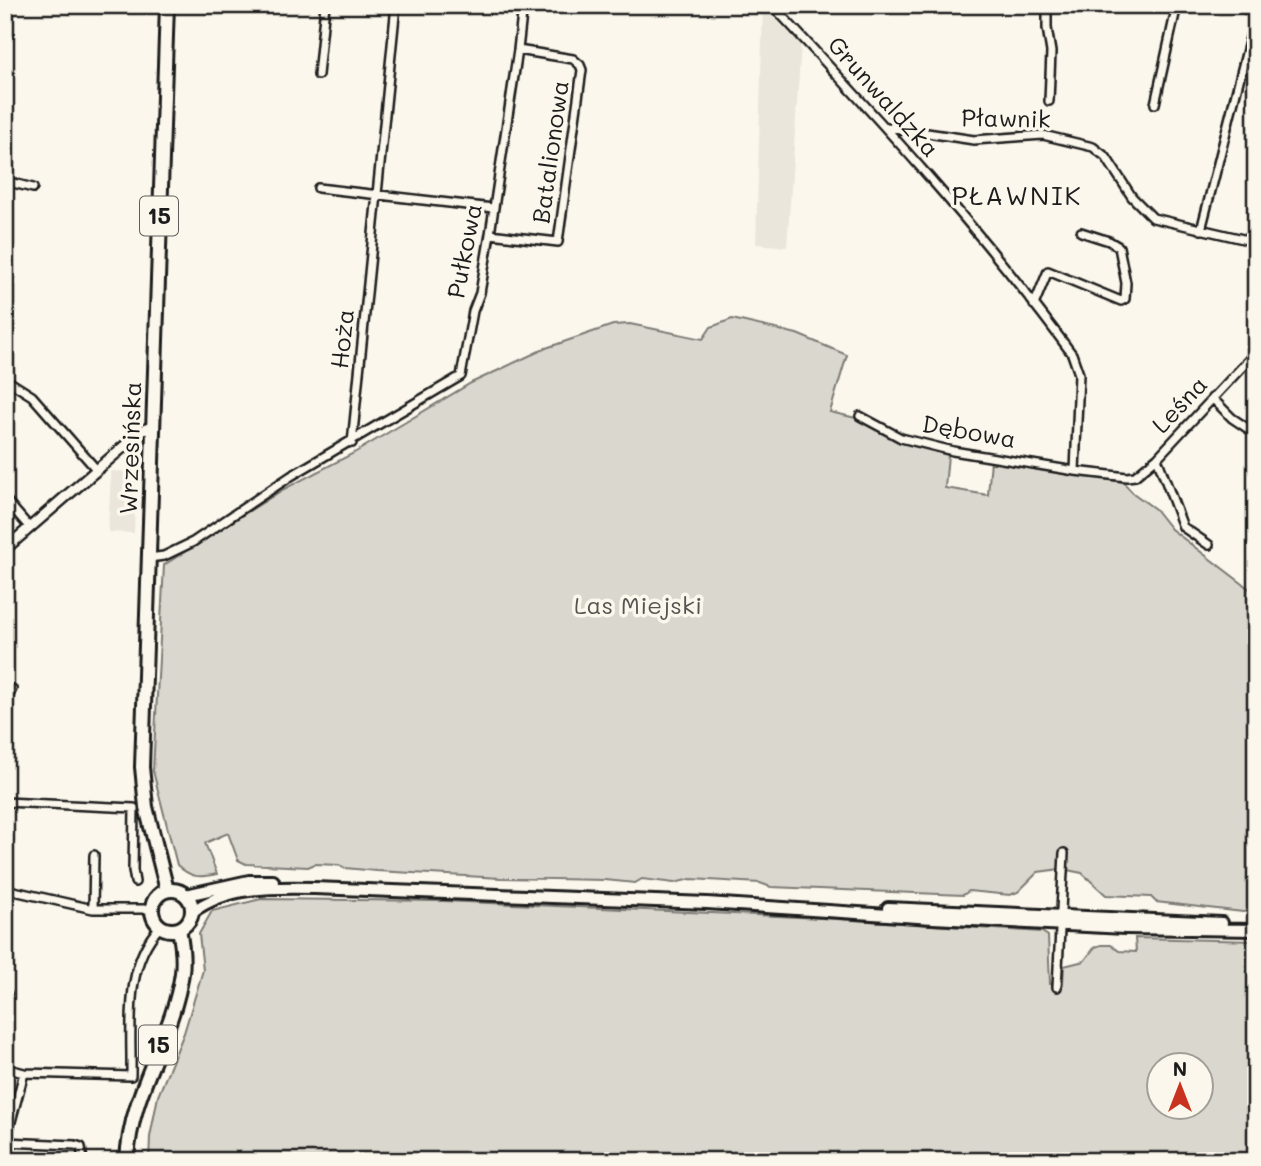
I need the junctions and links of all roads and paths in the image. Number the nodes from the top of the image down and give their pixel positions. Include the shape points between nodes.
1 (167, 5) edge
2 (325, 5) edge
3 (396, 5) edge
4 (523, 5) edge
5 (772, 5) edge
6 (1047, 5) edge
7 (1177, 5) edge
8 (1232, 5) edge
9 (1256, 13) edge
10 (518, 50) junction
11 (318, 75) dead end
12 (1049, 101) dead end
13 (1155, 104) dead end
14 (886, 127) junction
15 (5, 181) edge
16 (317, 187) dead end
17 (33, 188) dead end
18 (376, 194) junction
19 (493, 208) junction
20 (1201, 230) junction
21 (1081, 232) dead end
22 (490, 234) junction
23 (1256, 242) edge
24 (1034, 305) junction
25 (1256, 352) edge
26 (5, 379) edge
27 (1212, 398) junction
28 (860, 416) dead end
29 (152, 426) junction
30 (1256, 434) edge
31 (352, 443) junction
32 (1157, 458) junction
33 (96, 469) junction
34 (1075, 471) junction
35 (1127, 477) joint
36 (5, 499) edge
37 (30, 528) junction
38 (1209, 545) dead end
39 (5, 549) edge
40 (148, 558) junction
41 (12, 689) dead end
42 (5, 704) edge
43 (5, 802) edge
44 (1063, 853) dead end
45 (94, 855) dead end
46 (135, 882) dead end
47 (5, 888) edge
48 (314, 888) junction
49 (167, 890) junction
50 (186, 895) junction
51 (93, 909) junction
52 (151, 909) junction
53 (192, 912) junction
54 (1060, 920) junction
55 (160, 927) junction
56 (1256, 928) edge
57 (179, 929) junction
58 (1057, 988) dead end
59 (5, 989) edge
60 (5, 1004) edge
61 (5, 1068) edge
62 (24, 1073) junction
63 (5, 1143) edge
64 (83, 1161) edge
65 (127, 1161) edge

1 - 29 main road, Wrzesińska / 15
2 - 11 street
3 - 18 street, Hoża
4 - 10 street, Pułkowa
5 - 14 street, Grunwaldzka
6 - 12 street
7 - 13 street
8 - 9 street
9 - 20 street
10 - 19 street, Pułkowa
10 - 22 street, Batalionowa via 573,59 582,70 558,242
14 - 20 street, Pławnik via 974,140 1043,135 1093,147 1106,157 1148,215
14 - 24 street, Grunwaldzka
15 - 17 street
16 - 18 street
18 - 19 street
18 - 31 street, Hoża
19 - 22 street, Pułkowa
20 - 23 street, Pławnik
21 - 24 street via 1119,247 1125,299 1048,271
22 - 31 street, Pułkowa via 461,376
24 - 34 street, Grunwaldzka via 1077,364
25 - 27 street, Leśna
26 - 33 street via 32,396
27 - 30 street
27 - 32 street, Leśna
28 - 34 street, Dębowa via 901,438
29 - 33 street
29 - 40 main road, Wrzesińska / 15
31 - 40 street via 292,476 193,542
32 - 35 street, Leśna
32 - 38 street via 1183,527
33 - 37 street
34 - 35 street, Dębowa
36 - 37 street
37 - 39 street
40 - 49 main road, Wrzesińska / 15 via 142,767 146,807
41 - 42 street
43 - 46 street via 134,808
44 - 54 street
45 - 51 street
47 - 51 street
48 - 50 main road via 249,881
48 - 53 main road via 245,890 221,896
48 - 54 main road
49 - 50 main road
49 - 52 main road via 156,897
50 - 53 main road
51 - 52 street
52 - 55 main road
53 - 57 main road
54 - 56 main road
54 - 58 street
55 - 57 main road
55 - 62 street via 135,971 131,1076
57 - 65 main road, 15 via 183,971 136,1106
59 - 60 street
61 - 62 street
62 - 63 street
63 - 64 street via 75,1145 81,1147

